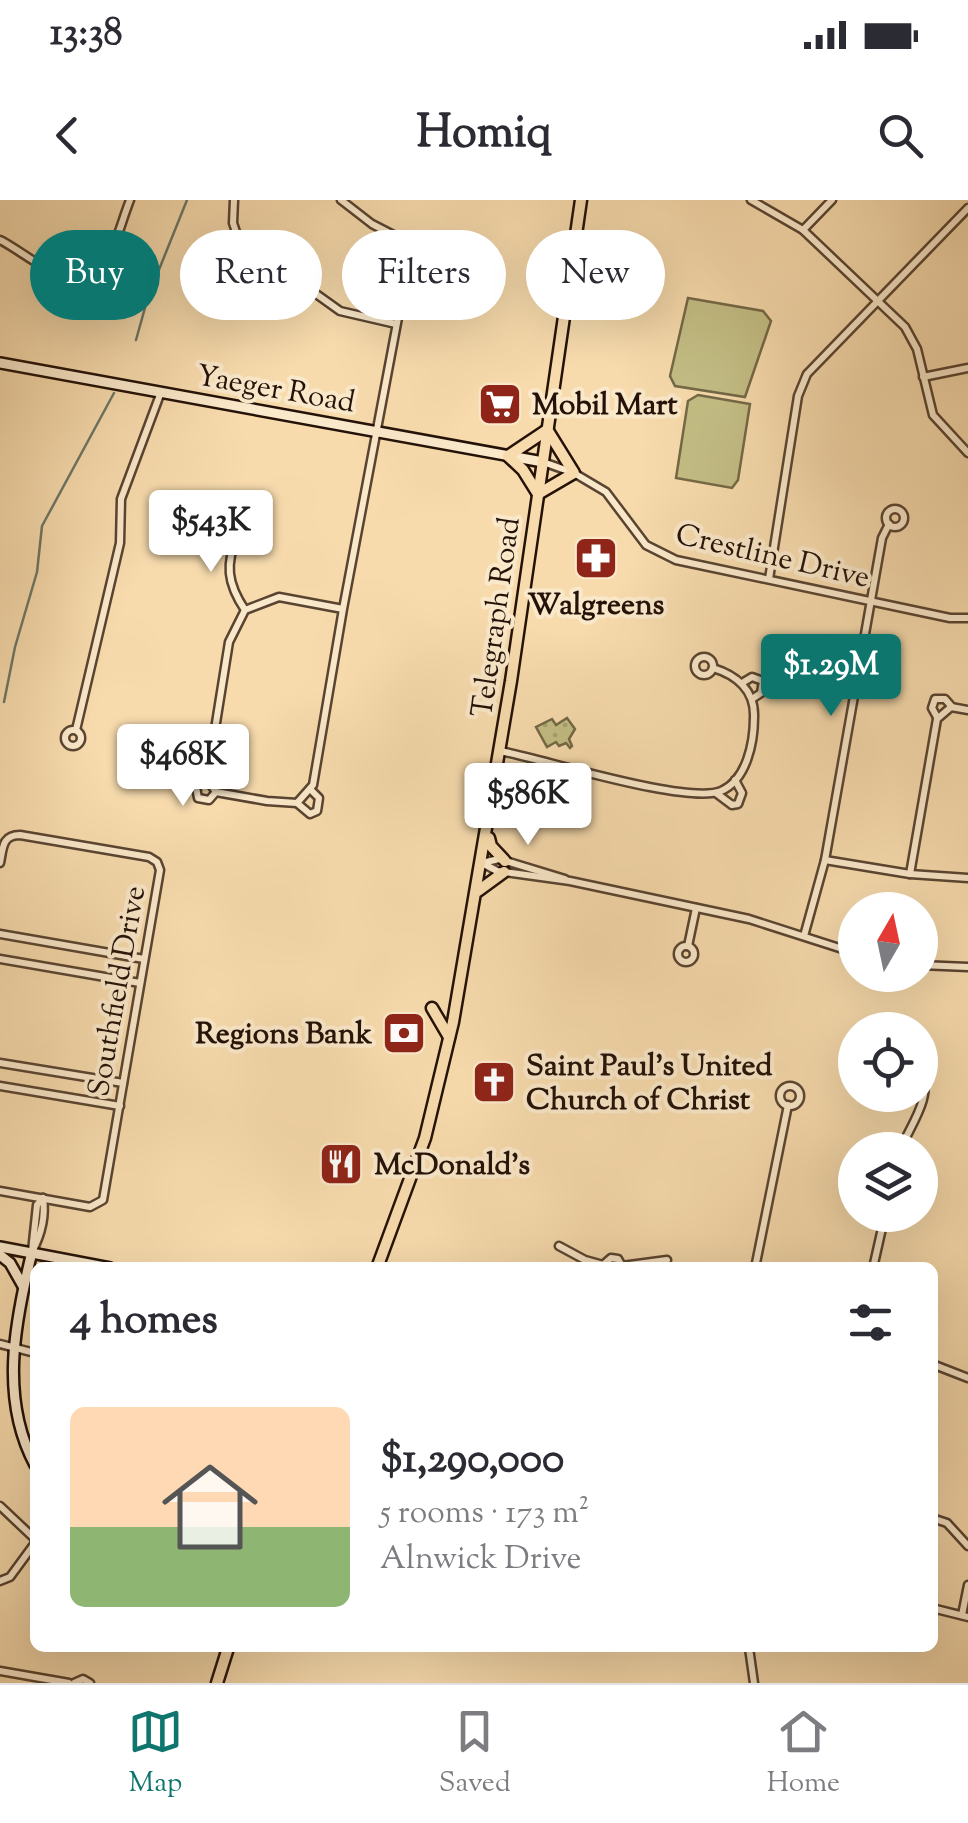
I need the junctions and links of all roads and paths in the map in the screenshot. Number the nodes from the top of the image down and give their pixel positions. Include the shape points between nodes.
1 (130, 200) edge
2 (234, 200) edge
3 (341, 200) edge
4 (572, 200) edge
5 (751, 200) edge
6 (832, 200) edge
7 (580, 206) edge
8 (968, 208) edge
9 (118, 230) edge
10 (803, 230) junction
11 (0, 240) edge
12 (30, 257) edge
13 (879, 300) junction
14 (396, 324) junction
15 (0, 363) edge
16 (968, 368) edge
17 (923, 377) junction
18 (161, 392) junction
19 (548, 430) junction
20 (378, 432) junction
21 (968, 453) edge
22 (508, 456) junction
23 (543, 462) junction
24 (574, 473) junction
25 (538, 494) junction
26 (889, 524) dead end
27 (238, 534) dead end
28 (769, 579) junction
29 (870, 601) junction
30 (343, 608) junction
31 (246, 610) junction
32 (968, 618) edge
33 (713, 668) dead end
34 (742, 683) junction
35 (752, 699) junction
36 (952, 707) junction
37 (968, 710) edge
38 (938, 718) junction
39 (76, 730) dead end
40 (500, 751) junction
41 (207, 780) junction
42 (735, 780) junction
43 (216, 792) junction
44 (716, 792) junction
45 (307, 793) junction
46 (297, 802) junction
47 (488, 831) junction
48 (825, 860) junction
49 (0, 863) edge
50 (482, 863) junction
51 (504, 866) junction
52 (910, 874) junction
53 (968, 878) edge
54 (477, 892) junction
55 (696, 908) junction
56 (0, 934) edge
57 (804, 936) junction
58 (688, 946) dead end
59 (838, 947) edge
60 (0, 959) edge
61 (144, 959) junction
62 (938, 966) edge
63 (968, 968) edge
64 (140, 983) junction
65 (432, 1008) dead end
66 (450, 1038) junction
67 (0, 1063) edge
68 (123, 1083) junction
69 (0, 1086) edge
70 (788, 1105) dead end
71 (120, 1106) junction
72 (0, 1191) edge
73 (42, 1198) junction
74 (881, 1232) edge
75 (559, 1246) dead end
76 (0, 1251) edge
77 (32, 1252) junction
78 (666, 1260) dead end
79 (81, 1262) edge
80 (379, 1262) edge
81 (591, 1262) edge
82 (653, 1262) edge
83 (757, 1262) edge
84 (874, 1262) edge
85 (24, 1286) junction
86 (4, 1346) edge
87 (30, 1353) edge
88 (938, 1366) edge
89 (968, 1378) edge
90 (30, 1456) edge
91 (0, 1506) edge
92 (938, 1520) edge
93 (30, 1536) edge
94 (968, 1546) edge
95 (30, 1548) edge
96 (0, 1581) edge
97 (968, 1585) edge
98 (938, 1609) edge
99 (965, 1616) edge
100 (227, 1652) edge
101 (750, 1652) edge
102 (0, 1671) edge
103 (71, 1683) edge
104 (90, 1683) edge
105 (217, 1683) edge
106 (754, 1683) edge

1 - 9 street
2 - 14 street via 238,238 340,311
3 - 14 street via 410,245
4 - 7 main road
5 - 10 street
6 - 10 street
7 - 19 main road, Telegraph Road
8 - 13 street
10 - 13 street
11 - 12 street
13 - 17 street via 911,336
13 - 28 street via 807,374 798,396
14 - 20 street
15 - 18 street, Yaeger Road
16 - 17 street
17 - 21 street via 933,416
18 - 20 street, Yaeger Road
18 - 39 street via 121,498 120,543
19 - 22 main road
19 - 23 main road, Telegraph Road
19 - 24 main road
20 - 22 street, Yaeger Road
20 - 30 street
22 - 23 street, Yaeger Road
22 - 25 main road
23 - 24 street, Crestline Drive
23 - 25 main road, Telegraph Road
24 - 25 main road
24 - 28 street, Crestline Drive via 606,492 634,532 662,555
25 - 40 main road, Telegraph Road
26 - 29 street
27 - 31 street via 229,582
28 - 29 street, Crestline Drive
29 - 32 street, Crestline Drive
29 - 48 street
30 - 31 street via 279,597
30 - 45 street
31 - 41 street via 229,642
33 - 34 street
34 - 35 street
34 - 35 street via 752,677 763,681
35 - 42 street via 746,762
36 - 37 street
36 - 38 street
36 - 38 street via 945,698 935,699
38 - 52 street
40 - 44 street via 640,785
40 - 47 main road, Telegraph Road
41 - 43 street
41 - 43 street via 198,783 198,798 209,800
42 - 44 street
42 - 44 street via 742,793 738,804 722,801
43 - 46 street
45 - 46 street
45 - 46 street via 319,798 317,811 310,814
47 - 50 main road, Telegraph Road
47 - 51 main road
48 - 52 street
48 - 57 street
49 - 61 street, Southfield Drive via 4,842 14,835 153,860 160,870
50 - 51 street
50 - 54 main road, Telegraph Road
51 - 54 main road
51 - 55 street
52 - 53 street
54 - 66 main road, Telegraph Road
55 - 57 street
55 - 58 street
56 - 61 street
57 - 59 street
60 - 64 street
61 - 64 street, Southfield Drive
62 - 63 street
64 - 68 street, Southfield Drive
65 - 66 main road
66 - 80 main road, Telegraph Road via 425,1138
67 - 68 street
68 - 71 street, Southfield Drive
69 - 71 street
70 - 83 street
71 - 73 street, Southfield Drive via 103,1200 90,1207
72 - 73 street, Southfield Drive
73 - 77 street via 40,1237
74 - 84 street
75 - 81 street
76 - 77 street
76 - 85 street
77 - 79 street
77 - 85 street
78 - 82 street
85 - 86 street
86 - 87 street
86 - 90 street via 7,1410
88 - 89 street
91 - 93 street
92 - 94 street
95 - 96 street
97 - 99 street
98 - 99 street
100 - 105 main road
101 - 106 street
102 - 103 street
103 - 104 street

